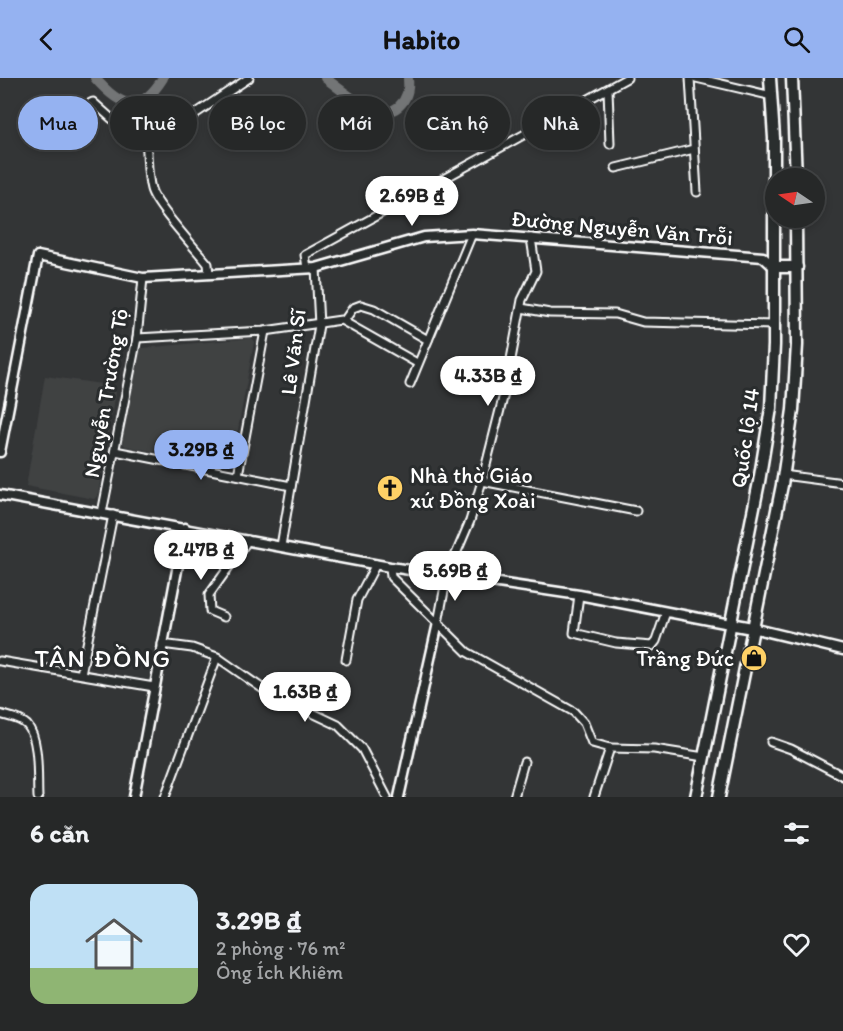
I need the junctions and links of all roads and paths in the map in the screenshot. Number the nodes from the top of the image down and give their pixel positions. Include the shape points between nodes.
1 (249, 78) edge
2 (690, 78) edge
3 (696, 78) edge
4 (770, 78) edge
5 (792, 78) edge
6 (622, 79) edge
7 (608, 89) junction
8 (772, 96) junction
9 (98, 106) edge
10 (197, 113) edge
11 (110, 117) edge
12 (610, 144) dead end
13 (694, 149) junction
14 (147, 150) edge
15 (616, 168) dead end
16 (796, 168) edge
17 (697, 192) dead end
18 (796, 228) edge
19 (472, 234) junction
20 (531, 238) junction
21 (774, 267) junction
22 (796, 267) junction
23 (311, 268) junction
24 (209, 274) junction
25 (143, 279) junction
26 (521, 308) junction
27 (344, 321) junction
28 (319, 325) junction
29 (774, 325) junction
30 (265, 331) junction
31 (136, 338) junction
32 (428, 340) junction
33 (417, 363) junction
34 (410, 384) dead end
35 (3, 420) edge
36 (0, 452) edge
37 (115, 452) junction
38 (238, 475) junction
39 (783, 475) junction
40 (482, 481) junction
41 (840, 483) edge
42 (291, 486) junction
43 (0, 495) edge
44 (636, 511) dead end
45 (102, 513) junction
46 (113, 515) junction
47 (185, 528) junction
48 (248, 540) junction
49 (281, 546) junction
50 (376, 564) junction
51 (390, 567) junction
52 (447, 575) junction
53 (579, 595) junction
54 (666, 612) junction
55 (224, 617) dead end
56 (438, 623) junction
57 (730, 624) junction
58 (752, 628) junction
59 (162, 644) junction
60 (843, 650) edge
61 (217, 657) junction
62 (346, 660) dead end
63 (0, 661) edge
64 (81, 674) junction
65 (154, 687) junction
66 (0, 714) edge
67 (771, 742) dead end
68 (610, 748) junction
69 (704, 757) junction
70 (524, 762) dead end
71 (843, 776) edge
72 (38, 797) edge
73 (134, 797) edge
74 (165, 797) edge
75 (387, 797) edge
76 (399, 797) edge
77 (514, 797) edge
78 (594, 797) edge
79 (696, 797) edge
80 (719, 797) edge

1 - 10 street
2 - 13 street
3 - 8 street
4 - 8 highway, Quốc lộ 14
5 - 16 highway
6 - 7 street
7 - 12 street
7 - 23 street via 305,255
8 - 21 highway, Quốc lộ 14
9 - 11 street
13 - 15 street
13 - 17 street
14 - 24 street via 151,190 208,264
18 - 22 highway, Quốc lộ 14
19 - 20 street, Đường Nguyễn Văn Trỗi
19 - 23 street, Đường Nguyễn Văn Trỗi via 424,237
19 - 32 street
20 - 21 street, Đường Nguyễn Văn Trỗi via 763,257
20 - 26 street via 536,271
21 - 22 highway
21 - 29 highway, Quốc lộ 14
22 - 39 highway, Quốc lộ 14 via 793,410
23 - 24 street, Đường Nguyễn Văn Trỗi
23 - 28 street, Lê Văn Sĩ
24 - 25 street, Đường Nguyễn Văn Trỗi
25 - 31 street, Nguyễn Trường Tộ
25 - 35 street, Đường Nguyễn Văn Trỗi via 38,256
26 - 29 street via 550,313 615,314 642,322
26 - 40 street
27 - 28 street
27 - 32 street via 353,308 367,306
27 - 33 street
28 - 30 street
28 - 42 street, Lê Văn Sĩ
29 - 57 highway, Quốc lộ 14 via 771,408
30 - 31 street
30 - 38 street
31 - 37 street, Nguyễn Trường Tộ
32 - 33 street
33 - 34 street
35 - 36 street
37 - 38 street
37 - 45 street, Nguyễn Trường Tộ
38 - 42 street
39 - 41 street
39 - 58 highway, Quốc lộ 14
40 - 44 street
40 - 52 street
42 - 49 street, Lê Văn Sĩ
43 - 45 street
45 - 46 street
46 - 47 street
46 - 64 street
47 - 48 street
47 - 59 street
48 - 49 street
48 - 55 street via 208,595 210,611
49 - 50 street
50 - 51 street
50 - 62 street via 357,600
51 - 52 street
51 - 56 street via 391,577
52 - 53 street
52 - 56 street
53 - 54 street
53 - 54 street via 574,633 616,643 652,646
54 - 57 street
56 - 68 street via 467,652 574,712 584,723 592,743
56 - 76 street
57 - 58 highway
57 - 69 highway, Quốc lộ 14
58 - 60 street
58 - 80 highway, Quốc lộ 14
59 - 61 street via 192,648
59 - 65 street
61 - 74 street
61 - 75 street via 266,692 331,721 354,738
63 - 64 street
64 - 65 street
65 - 73 street
66 - 72 street via 19,719 31,731 37,755
67 - 71 street
68 - 69 street via 654,749
68 - 78 street
69 - 79 highway, Quốc lộ 14
70 - 77 street

